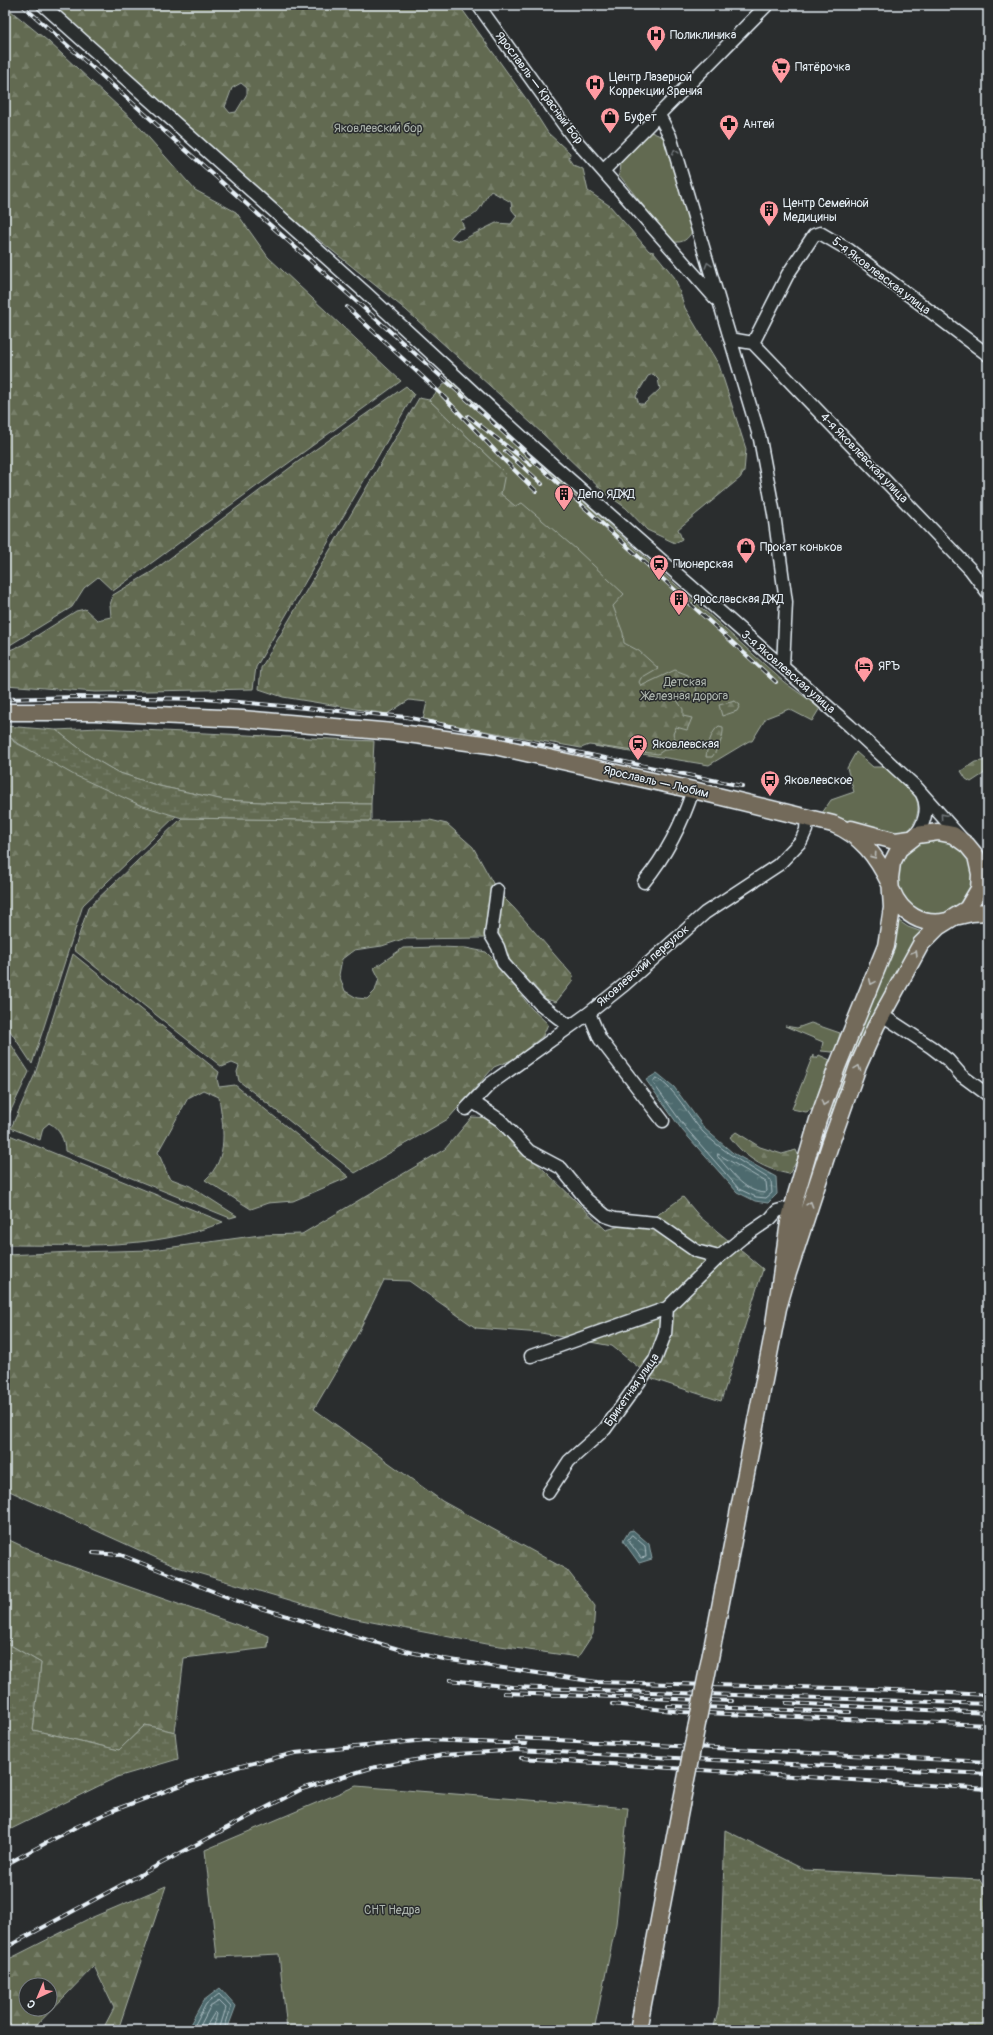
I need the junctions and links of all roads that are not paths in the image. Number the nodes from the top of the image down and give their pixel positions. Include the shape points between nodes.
1 (42, 5) edge
2 (478, 5) edge
3 (767, 5) edge
4 (659, 115) junction
5 (604, 170) junction
6 (719, 303) junction
7 (730, 340) junction
8 (753, 342) junction
9 (988, 356) edge
10 (988, 592) edge
11 (783, 667) junction
12 (5, 712) edge
13 (917, 788) junction
14 (694, 790) junction
15 (807, 817) junction
16 (832, 824) junction
17 (911, 838) junction
18 (969, 847) junction
19 (988, 865) edge
20 (644, 882) dead end
21 (891, 888) junction
22 (497, 890) dead end
23 (988, 912) edge
24 (953, 918) junction
25 (589, 1013) junction
26 (882, 1015) junction
27 (569, 1026) junction
28 (988, 1095) edge
29 (663, 1121) dead end
30 (792, 1207) junction
31 (719, 1257) junction
32 (667, 1308) junction
33 (774, 1324) junction
34 (531, 1356) dead end
35 (548, 1493) dead end
36 (638, 2030) edge

1 - 11 street, 3-я Яковлевская улица via 367,294 535,449
2 - 5 street, Ярославль — Красный Бор via 572,136
3 - 4 street
4 - 5 street
6 -> 4 street via 670,136
5 - 6 street, Ярославль — Красный Бор
6 - 7 street
7 - 8 street
7 - 11 street via 760,439 774,514 786,602
8 - 9 street, 5-я Яковлевская улица via 788,274 814,234 820,233 849,250
8 - 10 street, 4-я Яковлевская улица
11 - 13 street, 3-я Яковлевская улица
12 - 14 main road, Ярославль — Любим via 95,712 235,719 393,732 490,745
13 - 17 street, 3-я Яковлевская улица via 925,799 926,807 922,823
18 -> 13 street, 3-я Яковлевская улица
14 - 15 main road, Ярославль — Любим
14 - 20 street via 668,849
15 - 16 main road, Ярославль — Любим
15 - 25 street, Яковлевский переулок via 806,830 801,841 778,865 705,913
16 - 17 main road via 895,841
16 -> 21 main road, Ярославль — Любим via 850,832 867,847
17 - 18 main road via 923,833 938,832 953,835
17 - 21 main road via 895,855 890,870
18 - 19 main road
18 - 24 main road via 979,865 979,889 972,903
21 - 24 main road via 900,905 913,917 929,922
21 -> 30 main road via 892,916 886,946 824,1102
22 - 27 street via 491,935 503,962 539,1003
23 - 24 main road
26 -> 24 main road via 921,944 933,930
25 - 27 street, Яковлевский переулок
25 - 29 street via 600,1039
26 - 28 street via 931,1047 948,1060 961,1075
33 -> 26 main road via 830,1145 858,1066
27 - 31 street, Яковлевский переулок via 490,1084 469,1106 500,1120 529,1151 561,1168 586,1199 606,1216 656,1223 696,1251
30 - 31 street via 777,1211
30 - 33 main road
31 - 32 street
32 - 34 street
32 - 35 street, Брикетная улица via 665,1334 655,1360 605,1429 569,1461
33 - 36 main road, bridge

